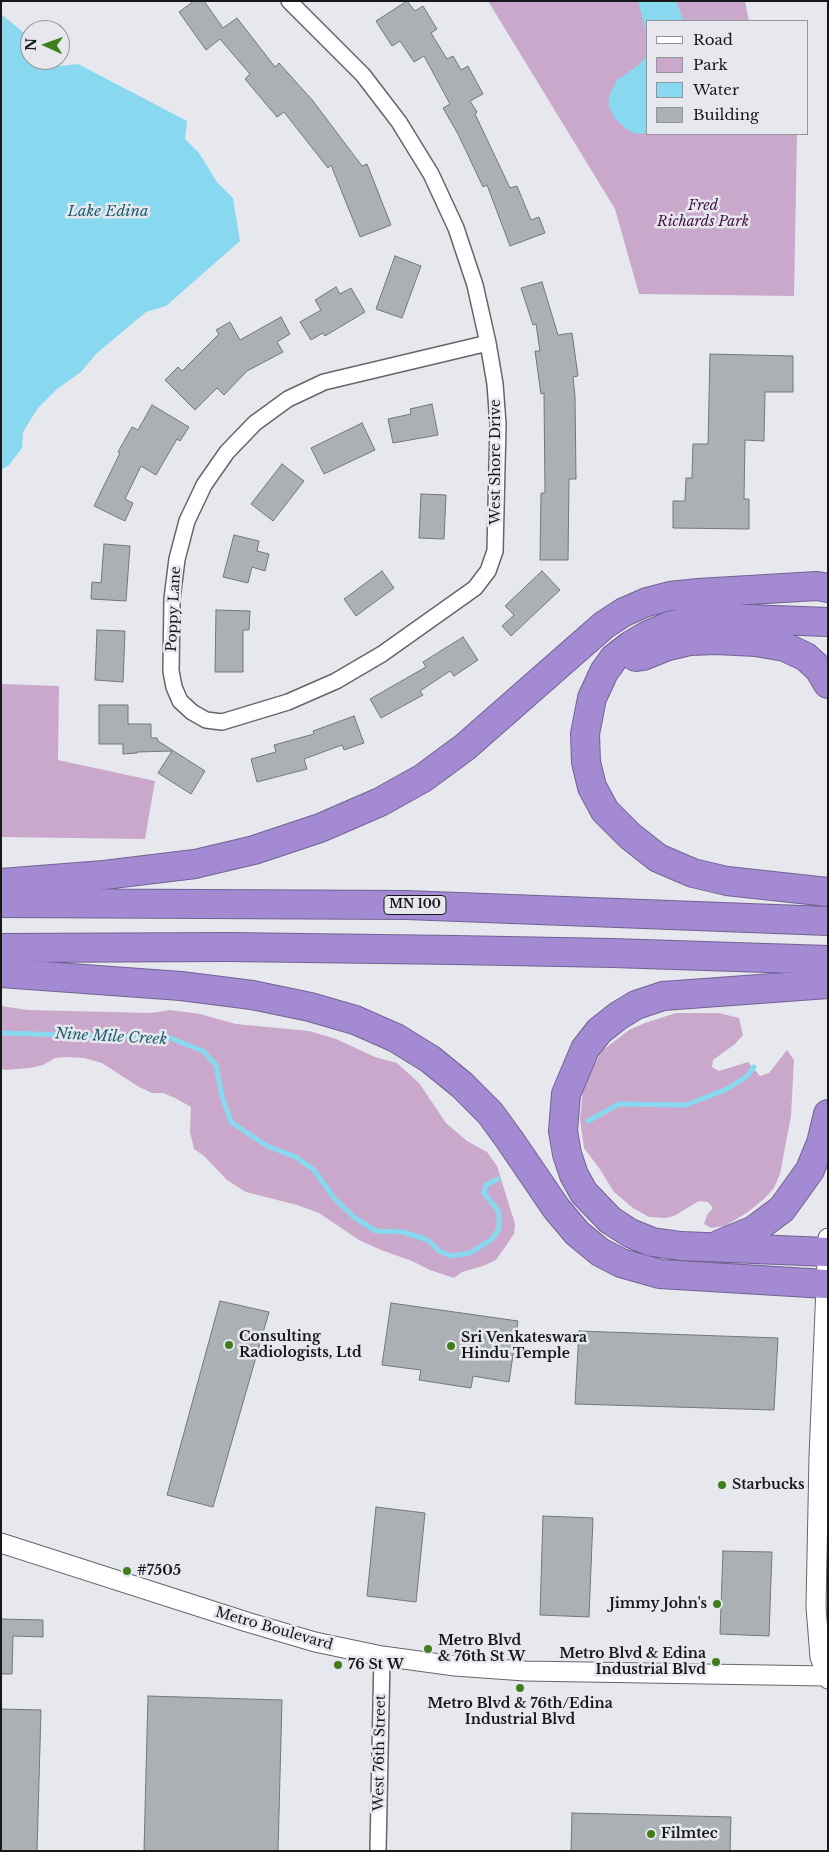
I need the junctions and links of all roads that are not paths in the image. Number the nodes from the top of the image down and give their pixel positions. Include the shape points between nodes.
1 (289, 1) edge
2 (488, 343) junction
3 (828, 588) edge
4 (828, 622) edge
5 (614, 658) junction
6 (828, 684) edge
7 (238, 718) joint
8 (1, 883) edge
9 (828, 892) edge
10 (1, 903) edge
11 (828, 921) edge
12 (1, 948) edge
13 (828, 960) edge
14 (1, 973) edge
15 (828, 984) edge
16 (828, 1114) edge
17 (828, 1238) edge
18 (710, 1248) junction
19 (827, 1252) edge
20 (827, 1284) edge
21 (1, 1543) edge
22 (382, 1656) junction
23 (827, 1677) edge
24 (378, 1851) edge

1 - 2 street, West Shore Drive via 363,75 399,122 431,174 456,228 476,285
2 - 7 street, West Shore Drive via 498,424 495,551 488,571 475,588 382,654 336,681 288,702
2 - 7 street, Poppy Lane via 324,382 288,399 255,423 227,452 204,484 187,521 177,559 172,599 171,671 180,702 192,712 206,720 222,722
3 - 8 highway via 817,586 670,596 624,612 604,625 465,747 424,778 380,802 320,828 254,850 195,864
4 - 5 highway via 695,620 646,636
5 - 6 highway via 643,656 690,641 756,642 786,647 806,657
5 - 9 highway via 592,698 585,734 586,762 592,787 605,811 658,858 693,873 727,881
10 - 11 highway, MN 100 via 406,905
12 - 13 highway via 455,950
14 - 20 highway via 181,986 243,994 355,1020 396,1038 430,1059 462,1085 510,1139 556,1208 577,1233 600,1252 621,1263 660,1274
15 - 18 highway via 663,996 636,1005 599,1031 585,1049 574,1072 566,1094 563,1131 567,1154 584,1193 610,1220 630,1233 652,1242
16 - 18 highway via 810,1170 782,1209 754,1230
17 - 19 street
18 - 19 highway
19 - 20 street
20 - 23 street via 816,1607 820,1657
21 - 22 street, Metro Boulevard via 247,1622 315,1642
22 - 23 street, Metro Boulevard via 525,1671
22 - 24 street, West 76th Street

